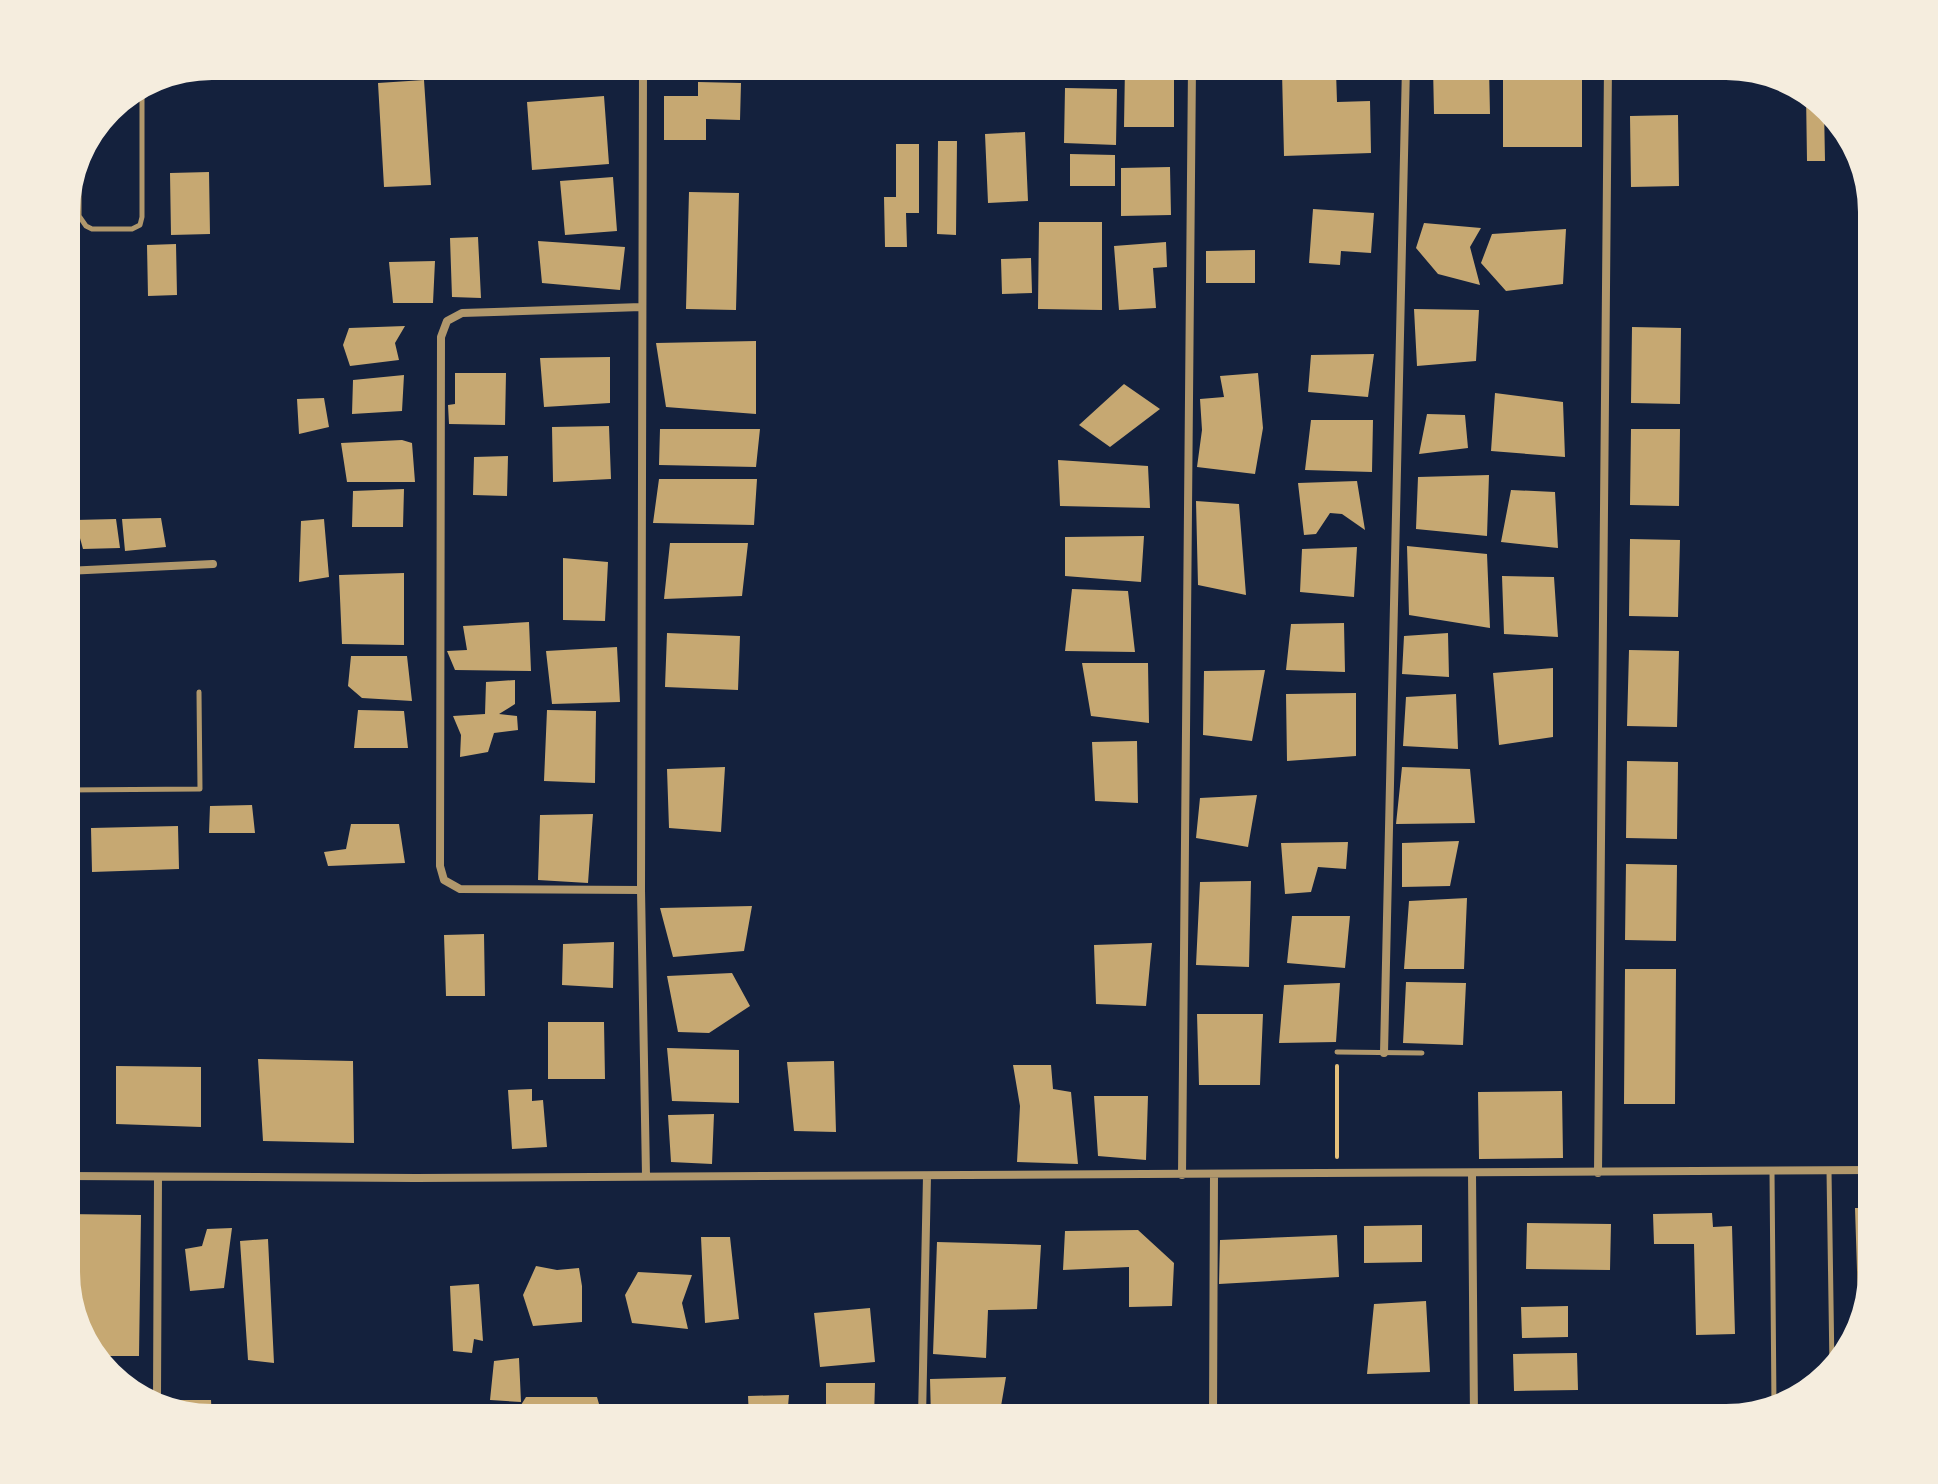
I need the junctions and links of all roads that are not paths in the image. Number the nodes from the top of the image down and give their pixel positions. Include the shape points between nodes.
1 (643, 80) edge
2 (1192, 80) edge
3 (1406, 80) edge
4 (1608, 80) edge
5 (142, 100) edge
6 (80, 217) edge
7 (641, 307) junction
8 (213, 564) dead end
9 (80, 570) edge
10 (199, 692) dead end
11 (80, 790) edge
12 (641, 890) junction
13 (1337, 1052) road end
14 (1384, 1053) junction
15 (1422, 1053) dead end
16 (1829, 1170) junction
17 (1858, 1170) edge
18 (1772, 1171) junction
19 (1472, 1173) junction
20 (1598, 1173) junction
21 (1214, 1174) junction
22 (1182, 1175) junction
23 (80, 1176) edge
24 (646, 1176) junction
25 (927, 1176) junction
26 (158, 1177) junction
27 (1832, 1351) edge
28 (157, 1391) edge
29 (1774, 1394) edge
30 (922, 1404) edge
31 (1213, 1404) edge
32 (1474, 1404) edge

1 - 7 street
2 - 22 street
3 - 14 street
4 - 20 street
5 - 6 lane via 140,225 92,229
7 - 12 street
7 - 12 street via 462,313 447,321 441,337 440,866 444,880 460,889
8 - 9 street
10 - 11 lane via 200,789
12 - 24 street
13 - 14 lane
14 - 15 lane
16 - 17 street
16 - 18 street
16 - 27 lane
18 - 20 street
18 - 29 lane
19 - 20 street
19 - 21 street
19 - 32 street
21 - 22 street
21 - 31 street
22 - 25 street
23 - 26 street
24 - 25 street
24 - 26 street
25 - 30 street
26 - 28 street

